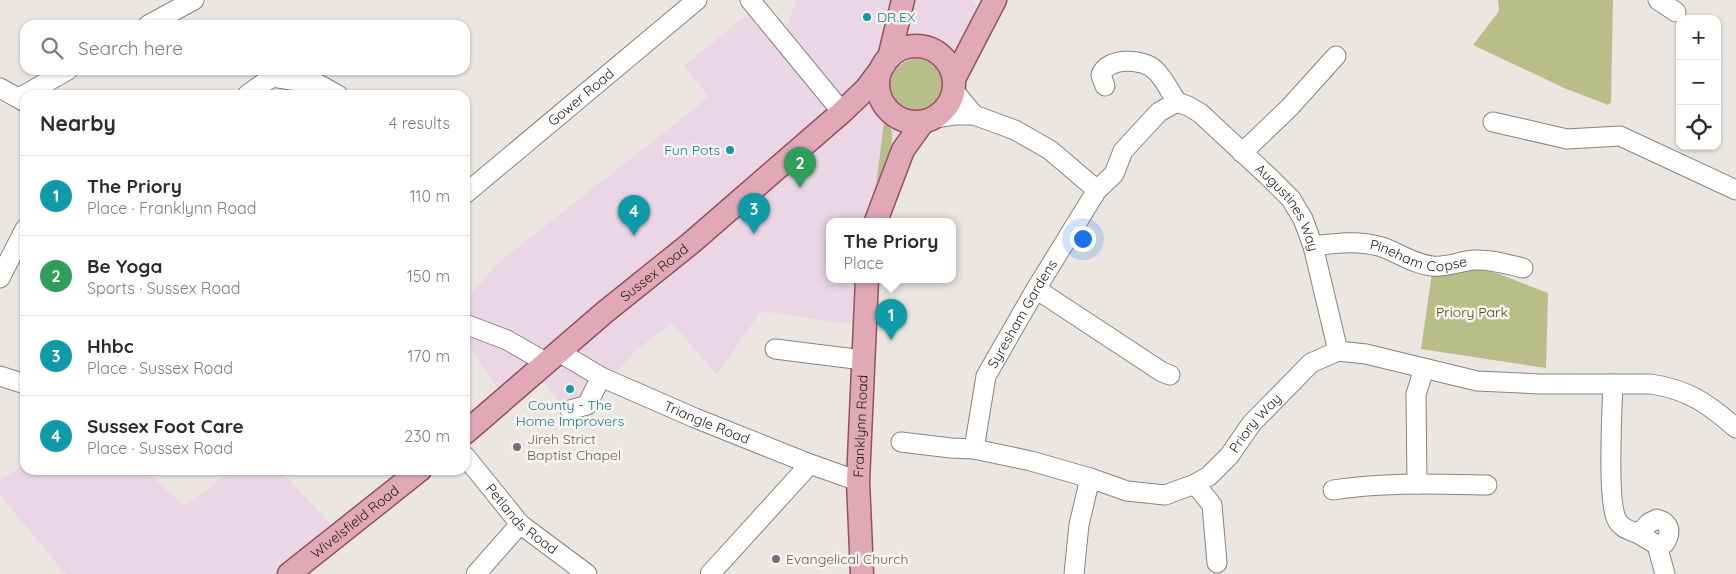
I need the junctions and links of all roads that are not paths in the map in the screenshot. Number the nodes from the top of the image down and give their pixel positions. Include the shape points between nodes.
1 (194, 0) edge
2 (697, 0) edge
3 (750, 0) edge
4 (995, 0) edge
5 (1658, 0) edge
6 (902, 3) edge
7 (168, 6) edge
8 (1676, 12) dead end
9 (153, 20) edge
10 (983, 24) junction
11 (928, 50) junction
12 (1336, 56) dead end
13 (886, 61) junction
14 (60, 75) edge
15 (954, 85) junction
16 (1105, 86) dead end
17 (0, 88) edge
18 (37, 90) edge
19 (254, 90) edge
20 (329, 90) edge
21 (20, 99) edge
22 (1177, 102) junction
23 (842, 112) junction
24 (893, 113) junction
25 (974, 115) junction
26 (928, 120) junction
27 (1493, 122) dead end
28 (903, 150) junction
29 (1242, 152) junction
30 (470, 190) edge
31 (1097, 190) junction
32 (1736, 190) edge
33 (877, 218) edge
34 (20, 239) edge
35 (1313, 246) junction
36 (1523, 268) dead end
37 (0, 278) edge
38 (867, 283) edge
39 (1036, 289) junction
40 (470, 326) edge
41 (775, 349) dead end
42 (1338, 351) junction
43 (553, 358) junction
44 (863, 360) junction
45 (1424, 369) junction
46 (1170, 375) dead end
47 (0, 376) edge
48 (600, 377) junction
49 (20, 382) edge
50 (1613, 384) junction
51 (570, 410) dead end
52 (1736, 428) edge
53 (470, 429) edge
54 (901, 442) dead end
55 (974, 449) junction
56 (470, 462) edge
57 (810, 464) junction
58 (414, 475) edge
59 (1090, 478) junction
60 (858, 481) junction
61 (1195, 484) junction
62 (1417, 484) junction
63 (1487, 485) dead end
64 (1333, 490) dead end
65 (520, 524) junction
66 (1217, 564) dead end
67 (289, 574) edge
68 (476, 574) edge
69 (587, 574) edge
70 (710, 574) edge
71 (862, 574) edge
72 (1074, 574) edge
73 (1665, 574) edge

1 - 7 street
2 - 30 street, Gower Road
3 - 23 street
4 - 10 main road
5 - 8 street
6 - 11 main road
6 - 13 main road
7 - 9 street
10 - 11 main road via 958,45
10 - 15 main road
11 - 13 main road via 908,47
11 - 15 main road via 948,64
12 - 29 street via 1290,108
13 - 23 main road, Sussex Road via 866,89
13 - 24 main road via 879,76 879,88 881,99
14 - 18 street
15 - 25 street
15 - 26 main road via 950,102 943,111
16 - 22 street via 1100,75 1106,67 1115,63 1139,62 1155,70
17 - 21 street
19 - 20 street via 272,78 318,84
22 - 29 street, Augustines Way via 1200,113
22 - 31 street, Syresham Gardens via 1159,112 1123,151 1114,174
23 - 24 main road, Sussex Road via 861,106
23 - 43 main road, Sussex Road
24 - 26 main road via 910,122
24 - 28 main road
25 - 26 street via 955,114
25 - 31 street via 1015,130 1050,150
26 - 28 main road
27 - 32 street via 1567,139 1620,136
28 - 33 main road
29 - 35 street, Augustines Way via 1291,199
31 - 39 street, Syresham Gardens
34 - 37 street
35 - 36 street, Pineham Copse via 1367,243 1432,266 1492,260
35 - 42 street, Augustines Way
38 - 44 main road, Franklynn Road
39 - 46 street
39 - 55 street, Syresham Gardens via 986,376
40 - 43 street, Triangle Road
41 - 44 street
42 - 45 street via 1366,354
42 - 61 street, Priory Way via 1311,363 1252,423 1229,456 1209,476
43 - 48 street, Triangle Road
43 - 53 main road, Sussex Road
44 - 60 main road, Franklynn Road
45 - 50 street via 1478,381
45 - 62 street via 1416,394
47 - 49 street
48 - 51 street via 587,405
48 - 57 street, Triangle Road
50 - 52 street via 1668,386 1714,408
50 - 73 street via 1614,512 1622,527 1639,534 1657,519 1668,525 1668,538 1665,543 1657,545
54 - 55 street, Priory Way
55 - 59 street, Priory Way
56 - 65 street, Petlands Road
57 - 60 street, Triangle Road
57 - 70 street
58 - 67 main road, Wivelsfield Road
59 - 61 street, Priory Way via 1126,491 1165,495
59 - 72 street via 1079,525
60 - 71 main road, Franklynn Road
61 - 66 street via 1212,505
62 - 63 street
62 - 64 street via 1364,485
65 - 68 street
65 - 69 street, Petlands Road

